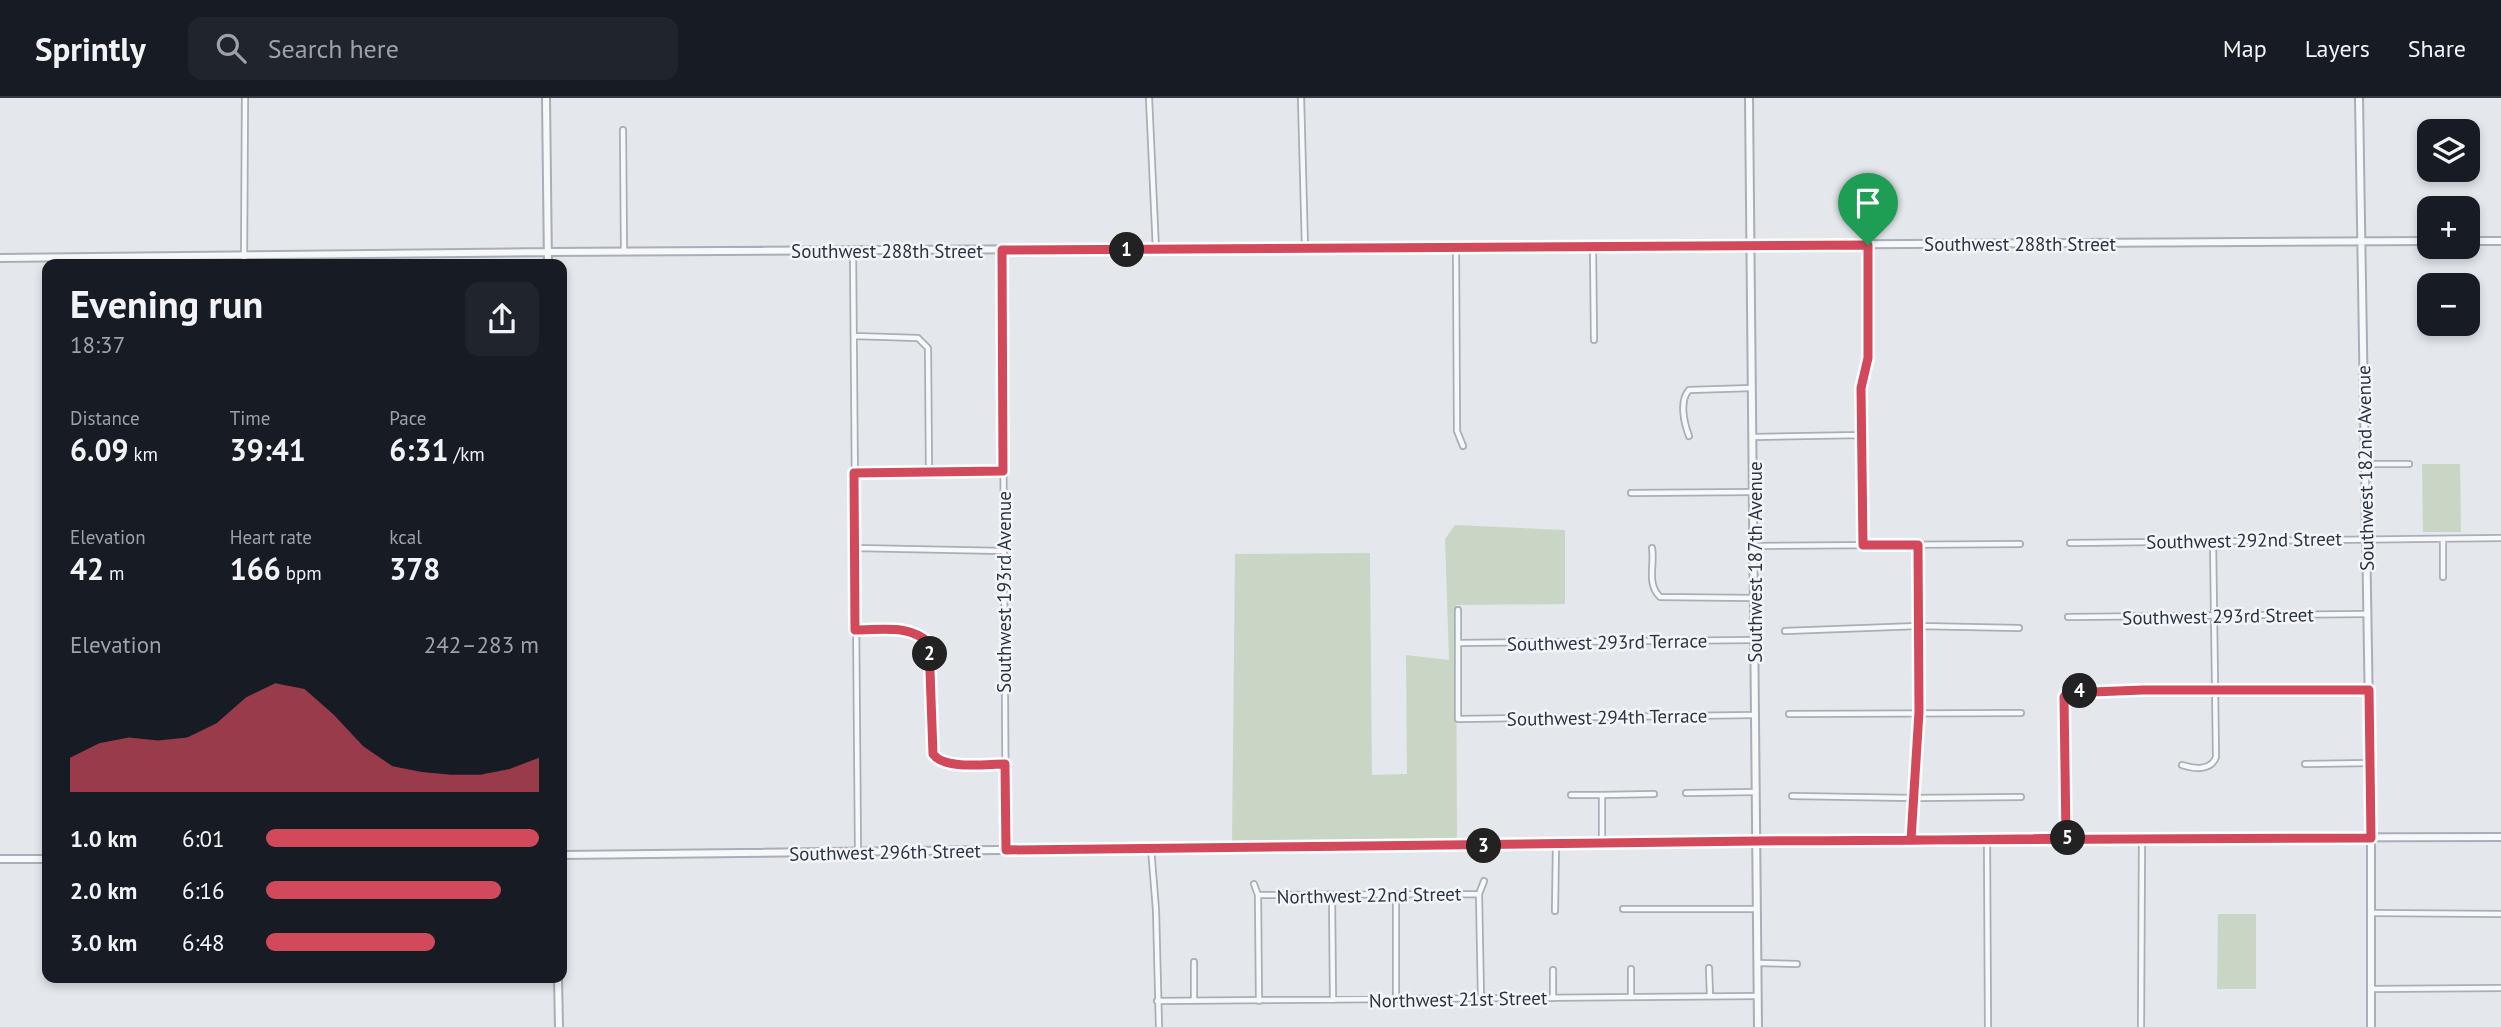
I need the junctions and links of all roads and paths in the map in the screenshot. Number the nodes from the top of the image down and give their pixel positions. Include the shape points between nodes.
1 (245, 98) edge
2 (546, 98) edge
3 (1150, 98) edge
4 (1301, 98) edge
5 (1749, 98) edge
6 (2359, 98) edge
7 (623, 130) dead end
8 (2480, 241) edge
9 (2501, 241) edge
10 (2361, 242) junction
11 (2417, 242) edge
12 (1868, 245) junction
13 (1752, 246) junction
14 (1456, 247) junction
15 (1593, 247) junction
16 (1306, 249) junction
17 (1002, 250) junction
18 (1156, 250) junction
19 (853, 251) junction
20 (548, 252) junction
21 (624, 252) junction
22 (244, 256) junction
23 (0, 258) edge
24 (548, 259) edge
25 (854, 336) junction
26 (1594, 340) dead end
27 (1753, 388) junction
28 (1862, 435) junction
29 (1689, 436) dead end
30 (1754, 437) junction
31 (1463, 446) dead end
32 (2365, 464) junction
33 (2409, 464) dead end
34 (1003, 471) junction
35 (929, 472) junction
36 (854, 473) junction
37 (1754, 492) junction
38 (1631, 493) dead end
39 (2501, 538) edge
40 (2366, 539) junction
41 (2442, 539) junction
42 (2213, 540) junction
43 (2070, 543) dead end
44 (2020, 544) dead end
45 (1863, 545) junction
46 (1918, 545) junction
47 (1755, 546) junction
48 (855, 548) junction
49 (1652, 548) dead end
50 (1004, 551) junction
51 (2443, 577) dead end
52 (1755, 598) junction
53 (1458, 610) dead end
54 (2368, 614) junction
55 (2214, 615) junction
56 (2068, 617) dead end
57 (1918, 626) junction
58 (2020, 628) dead end
59 (855, 630) junction
60 (1785, 631) dead end
61 (1755, 640) junction
62 (1458, 643) junction
63 (2216, 689) junction
64 (2369, 690) junction
65 (1919, 712) junction
66 (1789, 713) dead end
67 (2021, 713) dead end
68 (1756, 715) junction
69 (2370, 762) junction
70 (1005, 764) junction
71 (2305, 764) dead end
72 (2182, 765) dead end
73 (1757, 792) junction
74 (1686, 793) dead end
75 (1654, 794) dead end
76 (1571, 795) dead end
77 (1602, 795) junction
78 (1792, 796) dead end
79 (2021, 797) dead end
80 (1913, 798) junction
81 (2501, 837) edge
82 (2066, 838) junction
83 (2142, 838) junction
84 (2371, 838) junction
85 (1987, 839) junction
86 (1911, 840) junction
87 (1757, 841) junction
88 (1602, 844) junction
89 (1556, 845) junction
90 (1151, 848) junction
91 (1006, 850) junction
92 (858, 852) junction
93 (567, 855) edge
94 (0, 859) edge
95 (42, 859) edge
96 (1484, 881) dead end
97 (1254, 884) dead end
98 (1479, 894) junction
99 (1258, 895) junction
100 (1332, 895) junction
101 (1396, 895) junction
102 (1623, 909) dead end
103 (1758, 909) junction
104 (1555, 911) dead end
105 (2372, 913) junction
106 (2501, 914) edge
107 (1194, 962) dead end
108 (1758, 963) junction
109 (1797, 964) dead end
110 (1709, 968) dead end
111 (1631, 969) dead end
112 (1553, 970) dead end
113 (558, 983) edge
114 (2501, 988) edge
115 (2371, 989) junction
116 (1710, 996) junction
117 (1758, 996) junction
118 (1631, 997) junction
119 (1481, 998) junction
120 (1553, 998) junction
121 (1396, 999) junction
122 (1259, 1000) junction
123 (1333, 1000) junction
124 (1157, 1001) junction
125 (1194, 1001) junction
126 (559, 1027) edge
127 (1159, 1027) edge
128 (1758, 1027) edge
129 (1988, 1027) edge
130 (2141, 1027) edge
131 (2371, 1027) edge

1 - 22 street
2 - 20 street
3 - 18 street
4 - 16 street
5 - 13 street, Southwest 187th Avenue
6 - 10 street, Southwest 182nd Avenue
7 - 21 street
8 - 9 street
10 - 11 street, Southwest 288th Street
10 - 12 street, Southwest 288th Street
10 - 32 street, Southwest 182nd Avenue
12 - 13 street, Southwest 288th Street
12 - 28 street via 1869,343 1861,388
13 - 15 street, Southwest 288th Street
13 - 27 street, Southwest 187th Avenue
14 - 15 street, Southwest 288th Street
14 - 16 street, Southwest 288th Street
14 - 31 street via 1457,431
15 - 26 street
16 - 18 street, Southwest 288th Street
17 - 18 street, Southwest 288th Street
17 - 19 street, Southwest 288th Street
17 - 34 street, Southwest 193rd Avenue
19 - 21 street, Southwest 288th Street
19 - 25 street
20 - 21 street, Southwest 288th Street
20 - 22 street, Southwest 288th Street
20 - 24 street
22 - 23 street, Southwest 288th Street
25 - 35 street via 918,338 928,348
25 - 36 street
27 - 29 street via 1689,390 1684,399
27 - 30 street, Southwest 187th Avenue
28 - 30 street
28 - 45 street
30 - 37 street, Southwest 187th Avenue
32 - 33 street
32 - 40 street, Southwest 182nd Avenue
34 - 35 street
34 - 50 street, Southwest 193rd Avenue
35 - 36 street
36 - 48 street
37 - 38 street
37 - 47 street, Southwest 187th Avenue
39 - 41 street, Southwest 292nd Street
40 - 41 street, Southwest 292nd Street
40 - 42 street, Southwest 292nd Street
40 - 54 street, Southwest 182nd Avenue
41 - 51 street
42 - 43 street, Southwest 292nd Street
42 - 55 street
44 - 46 street
45 - 46 street
45 - 47 street
46 - 57 street
47 - 52 street, Southwest 187th Avenue
48 - 50 street
48 - 59 street
49 - 52 street via 1653,586 1665,598
50 - 70 street, Southwest 193rd Avenue
52 - 61 street, Southwest 187th Avenue
53 - 62 street
54 - 55 street, Southwest 293rd Street
54 - 64 street, Southwest 182nd Avenue
55 - 56 street, Southwest 293rd Street
55 - 63 street
57 - 58 street
57 - 60 street
57 - 65 street
59 - 70 street via 905,630 929,643 932,749 939,761
59 - 92 street
61 - 62 street, Southwest 293rd Terrace
61 - 68 street, Southwest 187th Avenue
62 - 68 street, Southwest 294th Terrace via 1458,719
63 - 64 street
63 - 72 street via 2214,762 2207,767
63 - 82 street via 2067,693
64 - 69 street, Southwest 182nd Avenue
65 - 66 street
65 - 67 street
65 - 80 street
68 - 73 street, Southwest 187th Avenue
69 - 71 street
69 - 84 street, Southwest 182nd Avenue
70 - 91 street, Southwest 193rd Avenue
73 - 74 street
73 - 87 street, Southwest 187th Avenue
75 - 77 street
76 - 77 street
77 - 88 street
78 - 80 street
79 - 80 street
80 - 86 street
81 - 84 street
82 - 83 street
82 - 85 street
83 - 84 street
83 - 130 street
84 - 105 street, Southwest 182nd Avenue
85 - 86 street
85 - 129 street
86 - 87 street, Southwest 296th Street
87 - 88 street, Southwest 296th Street
87 - 103 street, Southwest 187th Avenue
88 - 89 street, Southwest 296th Street
89 - 90 street, Southwest 296th Street
89 - 104 street
90 - 91 street, Southwest 296th Street
90 - 124 street
91 - 92 street, Southwest 296th Street
92 - 93 street, Southwest 296th Street
94 - 95 street
96 - 98 street
97 - 99 street
98 - 101 street, Northwest 22nd Street
98 - 119 street
99 - 100 street, Northwest 22nd Street
99 - 122 street
100 - 101 street, Northwest 22nd Street
100 - 123 street
101 - 121 street
102 - 103 street
103 - 108 street, Southwest 187th Avenue
105 - 106 street
105 - 115 street, Southwest 182nd Avenue
107 - 125 street
108 - 109 street
108 - 117 street, Southwest 187th Avenue
110 - 116 street
111 - 118 street
112 - 120 street
113 - 126 street
114 - 115 street
115 - 131 street, Southwest 182nd Avenue
116 - 117 street, Northwest 21st Street
116 - 118 street, Northwest 21st Street
117 - 128 street, Southwest 187th Avenue
118 - 120 street, Northwest 21st Street
119 - 120 street, Northwest 21st Street
119 - 121 street, Northwest 21st Street
121 - 123 street, Northwest 21st Street
122 - 123 street, Northwest 21st Street
122 - 125 street, Northwest 21st Street
124 - 125 street, Northwest 21st Street
124 - 127 street

